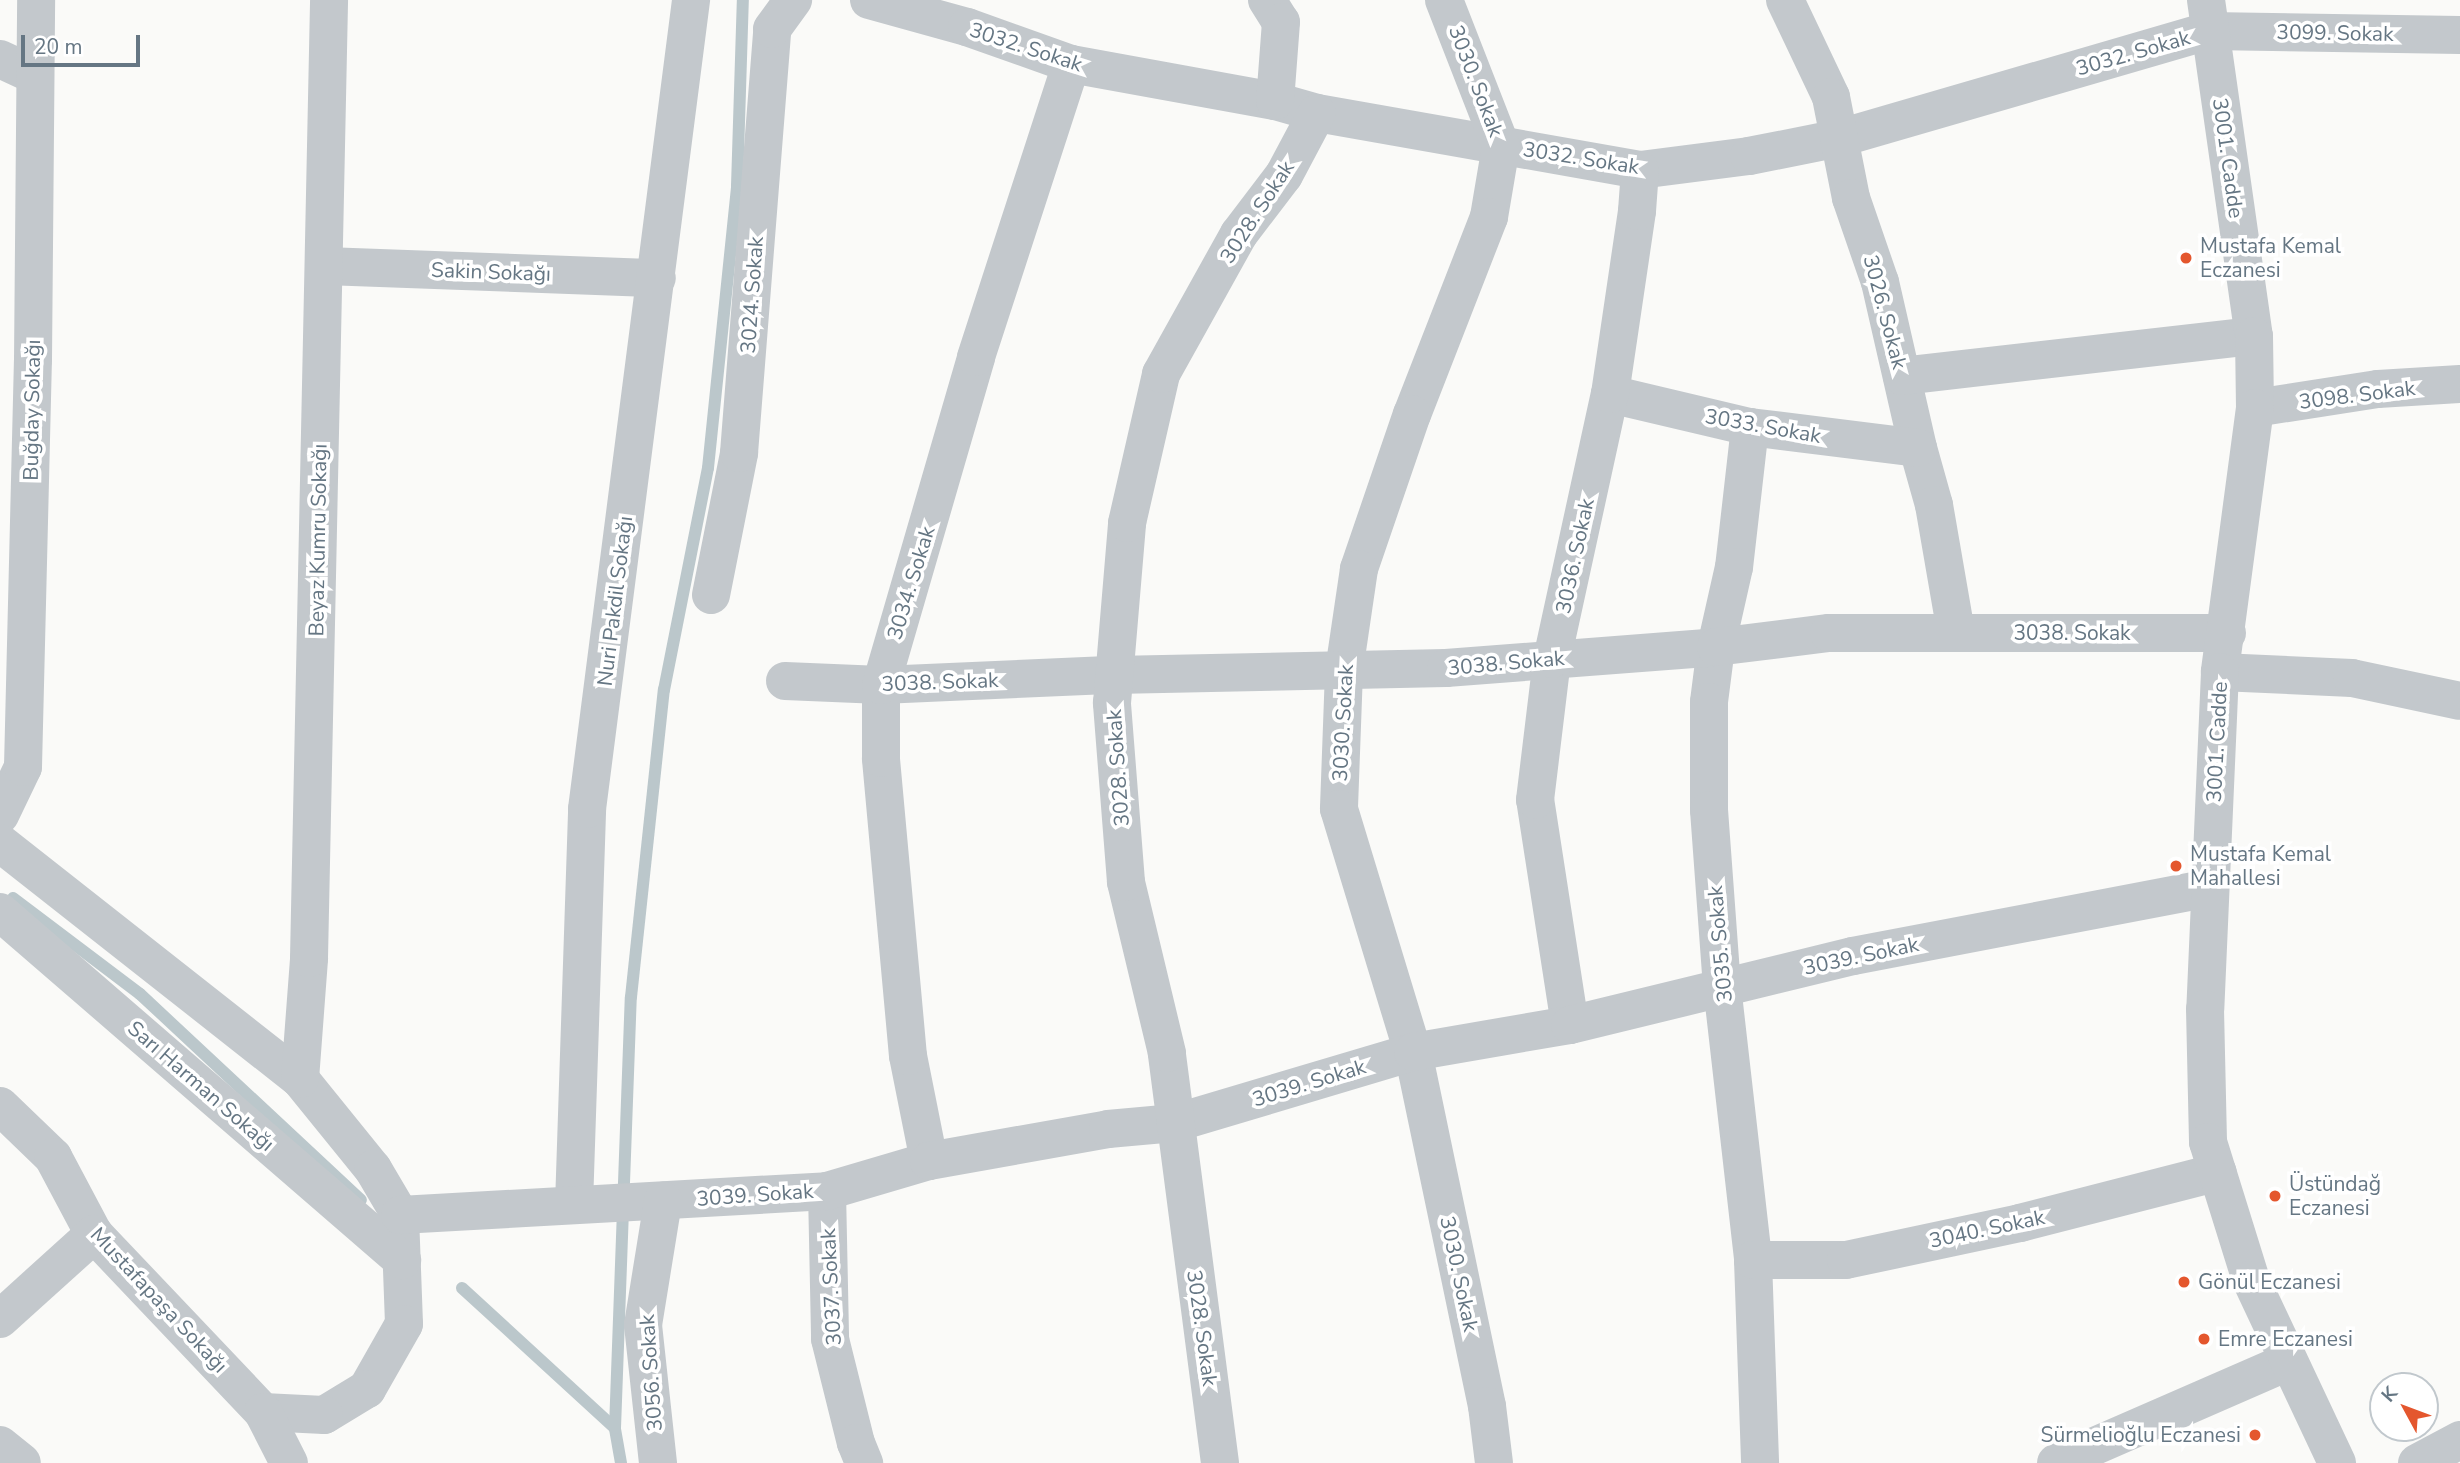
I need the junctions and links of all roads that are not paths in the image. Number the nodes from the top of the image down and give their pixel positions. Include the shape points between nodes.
1 (36, 0) edge
2 (329, 0) edge
3 (691, 0) edge
4 (793, 0) edge
5 (869, 0) edge
6 (1267, 0) edge
7 (1444, 0) edge
8 (1785, 0) edge
9 (2208, 15) edge
10 (2460, 35) edge
11 (1070, 64) junction
12 (17, 67) edge
13 (1275, 101) junction
14 (1317, 113) junction
15 (1840, 138) junction
16 (1501, 146) junction
17 (1640, 170) junction
18 (325, 266) junction
19 (657, 278) junction
20 (2254, 336) junction
21 (17, 354) edge
22 (1902, 376) junction
23 (2460, 384) edge
24 (1610, 394) junction
25 (2255, 408) junction
26 (1750, 427) junction
27 (1918, 448) junction
28 (14, 566) edge
29 (711, 595) dead end
30 (1956, 633) junction
31 (2227, 633) junction
32 (1716, 647) junction
33 (1552, 659) junction
34 (1344, 671) junction
35 (2220, 672) junction
36 (1115, 675) junction
37 (785, 681) dead end
38 (880, 685) junction
39 (2460, 701) edge
40 (0, 815) edge
41 (0, 843) edge
42 (2210, 888) junction
43 (0, 912) edge
44 (1722, 986) junction
45 (1570, 1026) junction
46 (1413, 1052) junction
47 (300, 1079) junction
48 (0, 1107) edge
49 (1175, 1123) junction
50 (929, 1161) junction
51 (2218, 1172) junction
52 (827, 1191) junction
53 (653, 1201) junction
54 (589, 1204) junction
55 (400, 1215) junction
56 (94, 1234) junction
57 (402, 1260) junction
58 (1753, 1260) junction
59 (0, 1318) edge
60 (2289, 1361) junction
61 (263, 1412) junction
62 (2460, 1440) edge
63 (0, 1445) edge
64 (22, 1463) edge
65 (289, 1463) edge
66 (658, 1463) edge
67 (864, 1463) edge
68 (1220, 1463) edge
69 (1494, 1463) edge
70 (1760, 1463) edge
71 (2056, 1463) edge
72 (2337, 1463) edge
73 (2417, 1463) edge

1 - 12 street, Buğday Sokağı
2 - 18 street, Beyaz Kumru Sokağı
3 - 19 street, Nuri Pakdil Sokağı
4 - 29 street, 3024. Sokak via 772,29 740,453
5 - 11 street, 3032. Sokak via 967,27
6 - 13 street via 1282,22
7 - 16 street, 3030. Sokak
8 - 15 street, 3026. Sokak via 1832,97
9 - 10 street, 3099. Sokak
9 - 15 street, 3032. Sokak
9 - 20 street, 3001. Cadde
11 - 13 street, 3032. Sokak
11 - 38 street, 3034. Sokak via 976,357
12 - 21 street, Buğday Sokağı
13 - 14 street, 3032. Sokak
14 - 16 street, 3032. Sokak
14 - 36 street, 3028. Sokak via 1284,175 1239,234 1161,374 1127,523
15 - 17 street, 3032. Sokak
15 - 22 street, 3026. Sokak via 1851,198 1880,282
16 - 17 street, 3032. Sokak
16 - 34 street, 3030. Sokak via 1489,217 1412,414 1359,569
17 - 24 street, 3036. Sokak
18 - 19 street, Sakin Sokağı
18 - 47 street, Beyaz Kumru Sokağı via 309,958
19 - 54 street, Nuri Pakdil Sokağı via 587,809
20 - 22 street
20 - 25 street, 3001. Cadde
21 - 28 street, Buğday Sokağı
22 - 27 street, 3026. Sokak
23 - 25 street, 3098. Sokak via 2378,389
24 - 26 street, 3033. Sokak
24 - 33 street, 3036. Sokak
25 - 31 street, 3001. Cadde
26 - 27 street, 3033. Sokak
26 - 32 street, 3035. Sokak via 1734,567
27 - 30 street, 3026. Sokak via 1934,505
28 - 40 street, Buğday Sokağı via 23,768
30 - 31 street, 3038. Sokak
30 - 32 street, 3038. Sokak via 1829,633
31 - 35 street, 3001. Cadde
32 - 33 street, 3038. Sokak
32 - 44 street, 3035. Sokak via 1709,702 1709,810
33 - 34 street, 3038. Sokak
33 - 45 street, 3036. Sokak via 1535,800
34 - 36 street, 3038. Sokak
34 - 46 street, 3030. Sokak via 1339,808
35 - 39 street via 2352,678
35 - 42 street, 3001. Cadde
36 - 38 street, 3038. Sokak
36 - 49 street, 3028. Sokak via 1112,704 1126,881 1167,1053
37 - 38 street, 3038. Sokak
38 - 50 street, 3034. Sokak via 881,758 908,1056
41 - 47 street
42 - 44 street, 3039. Sokak via 1853,956
42 - 51 street, 3001. Cadde via 2205,1009 2208,1142
43 - 57 street, Sarı Harman Sokağı
44 - 45 street, 3039. Sokak
44 - 58 street, 3035. Sokak
45 - 46 street, 3039. Sokak
46 - 49 street, 3039. Sokak
46 - 69 street, 3030. Sokak via 1487,1406
47 - 55 street via 373,1169
48 - 56 street, Mustafapaşa Sokağı via 54,1157
49 - 50 street, 3039. Sokak via 1108,1129
49 - 68 street, 3028. Sokak
50 - 52 street, 3039. Sokak
51 - 58 street, 3040. Sokak via 2021,1223 1846,1260
51 - 60 street, 3001. Cadde via 2251,1280
52 - 53 street, 3039. Sokak
52 - 67 street, 3037. Sokak via 830,1339
53 - 54 street, 3039. Sokak
53 - 66 street, 3056. Sokak via 643,1325
54 - 55 street, 3039. Sokak
55 - 57 street
56 - 59 street
56 - 61 street, Mustafapaşa Sokağı
57 - 61 street via 404,1324 368,1389 324,1415
58 - 70 street, 3035. Sokak
60 - 71 street
60 - 72 street, 3001. Cadde
61 - 65 street, Mustafapaşa Sokağı
62 - 73 street
63 - 64 street

